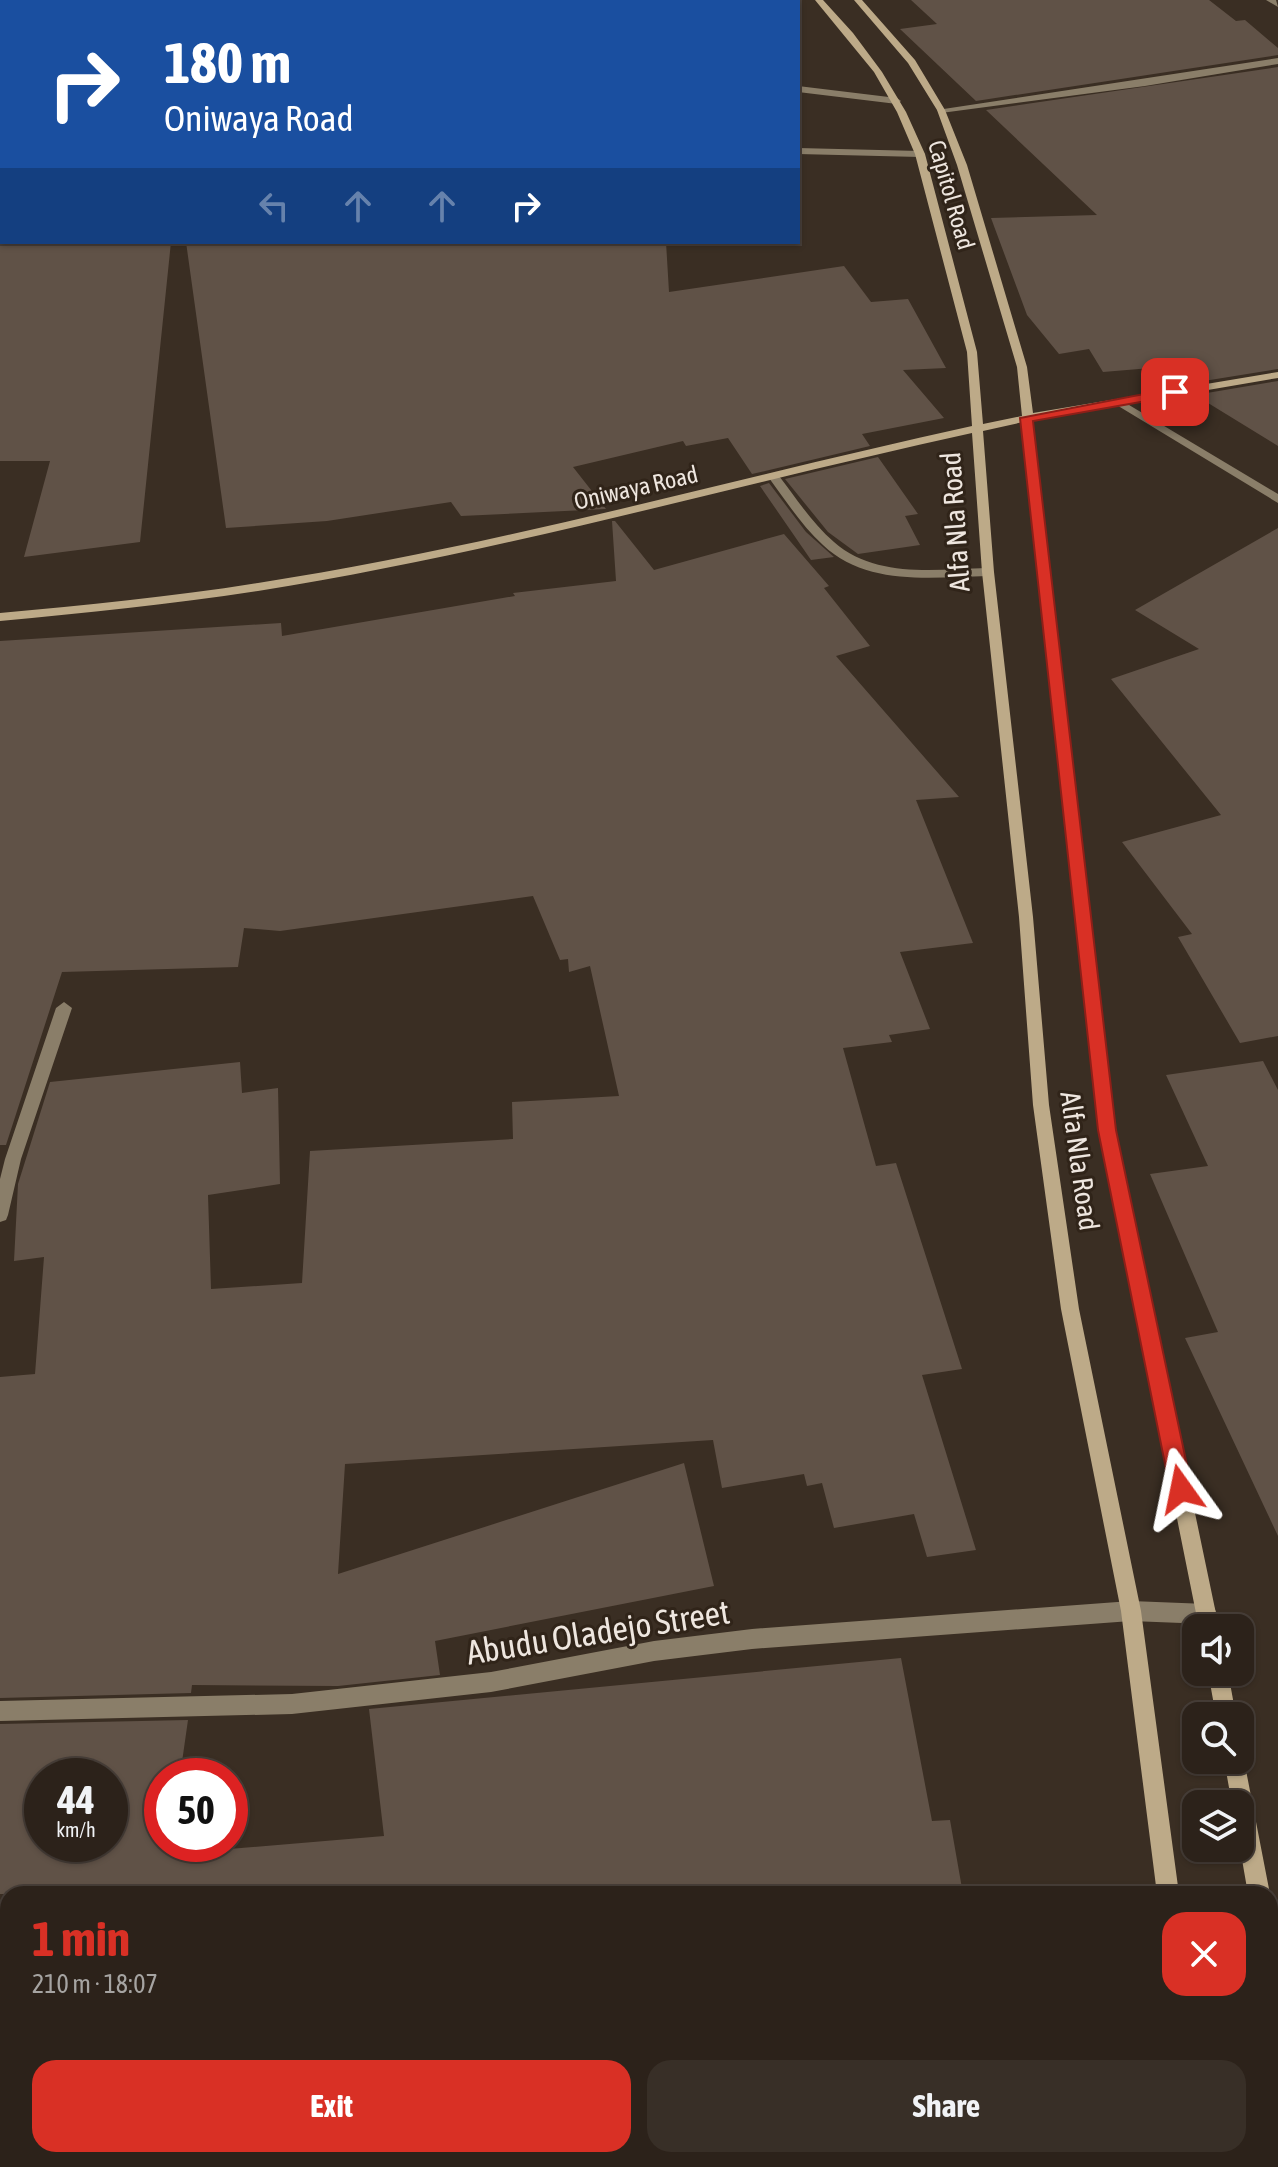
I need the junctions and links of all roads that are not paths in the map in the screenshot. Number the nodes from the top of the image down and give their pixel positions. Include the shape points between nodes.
1 (819, 0) edge
2 (858, 0) edge
3 (1270, 0) edge
4 (1278, 5) edge
5 (1278, 61) edge
6 (800, 89) edge
7 (897, 101) junction
8 (941, 110) junction
9 (800, 151) edge
10 (920, 154) junction
11 (1278, 375) edge
12 (1119, 402) junction
13 (1027, 418) junction
14 (979, 429) junction
15 (775, 478) junction
16 (1278, 499) edge
17 (988, 572) junction
18 (0, 617) edge
19 (64, 1008) dead end
20 (0, 1215) edge
21 (1131, 1611) junction
22 (1207, 1614) edge
23 (1182, 1618) edge
24 (0, 1711) edge
25 (1237, 1774) edge
26 (1167, 1886) edge
27 (1258, 1886) edge

1 - 7 main road, Capitol Road via 874,64
2 - 8 main road, Capitol Road via 912,62
3 - 4 street
5 - 8 street
6 - 7 street
7 - 10 main road, Capitol Road
8 - 13 main road, Capitol Road via 1022,367
9 - 10 street
10 - 14 main road, Capitol Road via 972,352
11 - 12 main road, Oniwaya Road
12 - 13 main road, Oniwaya Road
12 - 16 street
13 - 14 main road, Oniwaya Road
13 - 22 main road, Alfa Nla Road via 1107,1130
14 - 15 main road, Oniwaya Road
14 - 17 main road, Alfa Nla Road
15 - 17 street via 816,532 851,560 913,573
15 - 18 main road, Oniwaya Road via 557,530 306,580 101,611
17 - 21 main road, Alfa Nla Road via 1041,1105 1070,1309
19 - 20 street via 13,1159
21 - 23 street, Abudu Oladejo Street
21 - 24 street, Abudu Oladejo Street via 752,1639 372,1697
21 - 26 main road, Alfa Nla Road
25 - 27 main road

